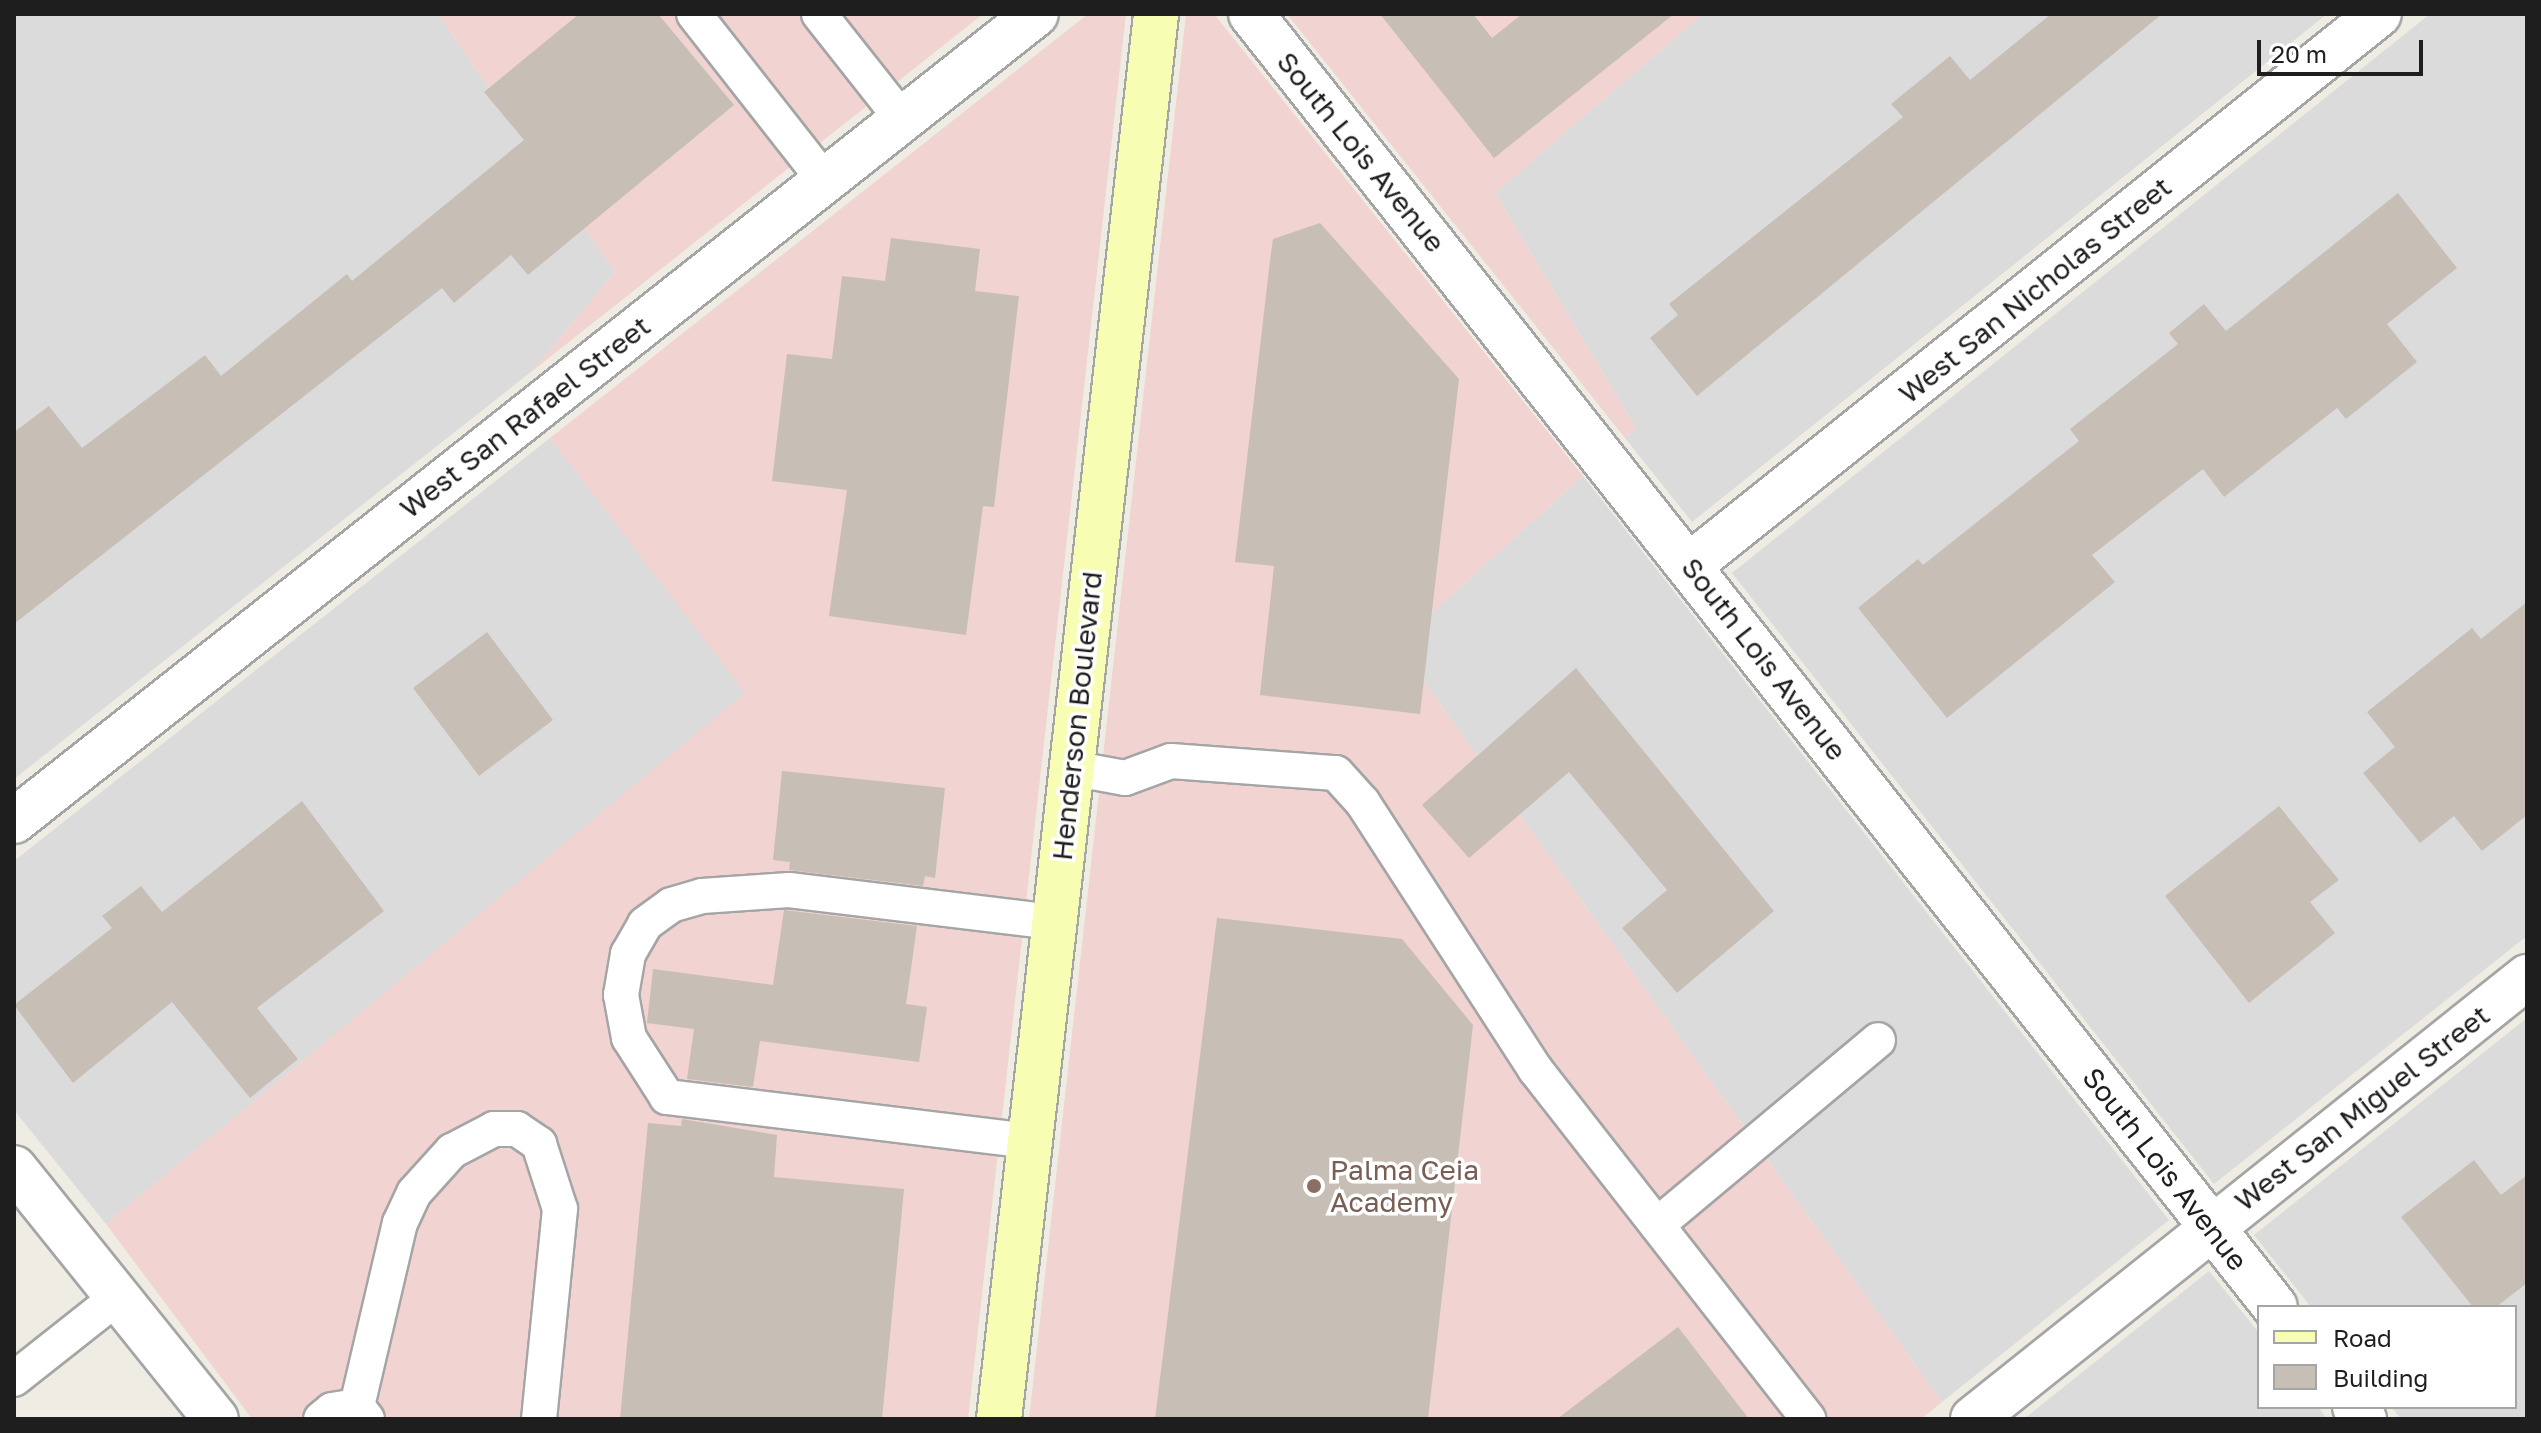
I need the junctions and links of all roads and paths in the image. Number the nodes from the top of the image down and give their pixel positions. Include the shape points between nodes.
1 (694, 14) edge
2 (819, 14) edge
3 (1036, 14) edge
4 (1156, 14) edge
5 (1251, 14) edge
6 (2379, 14) edge
7 (902, 119) junction
8 (825, 181) junction
9 (1690, 565) junction
10 (1071, 768) junction
11 (14, 821) edge
12 (1054, 922) junction
13 (2527, 977) edge
14 (1878, 1040) dead end
15 (1030, 1141) junction
16 (14, 1168) edge
17 (1657, 1225) junction
18 (2211, 1228) junction
19 (118, 1297) junction
20 (2273, 1305) edge
21 (14, 1379) edge
22 (362, 1412) edge
23 (216, 1419) edge
24 (321, 1419) edge
25 (539, 1419) edge
26 (999, 1419) edge
27 (1808, 1419) edge
28 (1973, 1419) edge

1 - 8 lane
2 - 7 lane
3 - 7 street, West San Rafael Street
4 - 10 main road, Henderson Boulevard
5 - 9 street, South Lois Avenue
6 - 9 street, West San Nicholas Street
7 - 8 street, West San Rafael Street
8 - 11 street, West San Rafael Street
9 - 18 street, South Lois Avenue
10 - 12 main road, Henderson Boulevard
10 - 17 lane via 1125,778 1171,761 1336,773 1363,803 1535,1069
12 - 15 main road, Henderson Boulevard
12 - 15 lane via 789,890 702,896 671,905 645,924 628,954 621,995 629,1038 667,1097
13 - 18 street, West San Miguel Street
14 - 17 lane
15 - 26 main road, Henderson Boulevard
16 - 19 street
17 - 27 lane
18 - 20 street, South Lois Avenue
18 - 28 street, West San Miguel Street
19 - 21 lane
19 - 23 street
22 - 24 lane via 332,1410
22 - 25 lane via 400,1223 414,1193 452,1151 494,1129 517,1129 539,1144 560,1209

